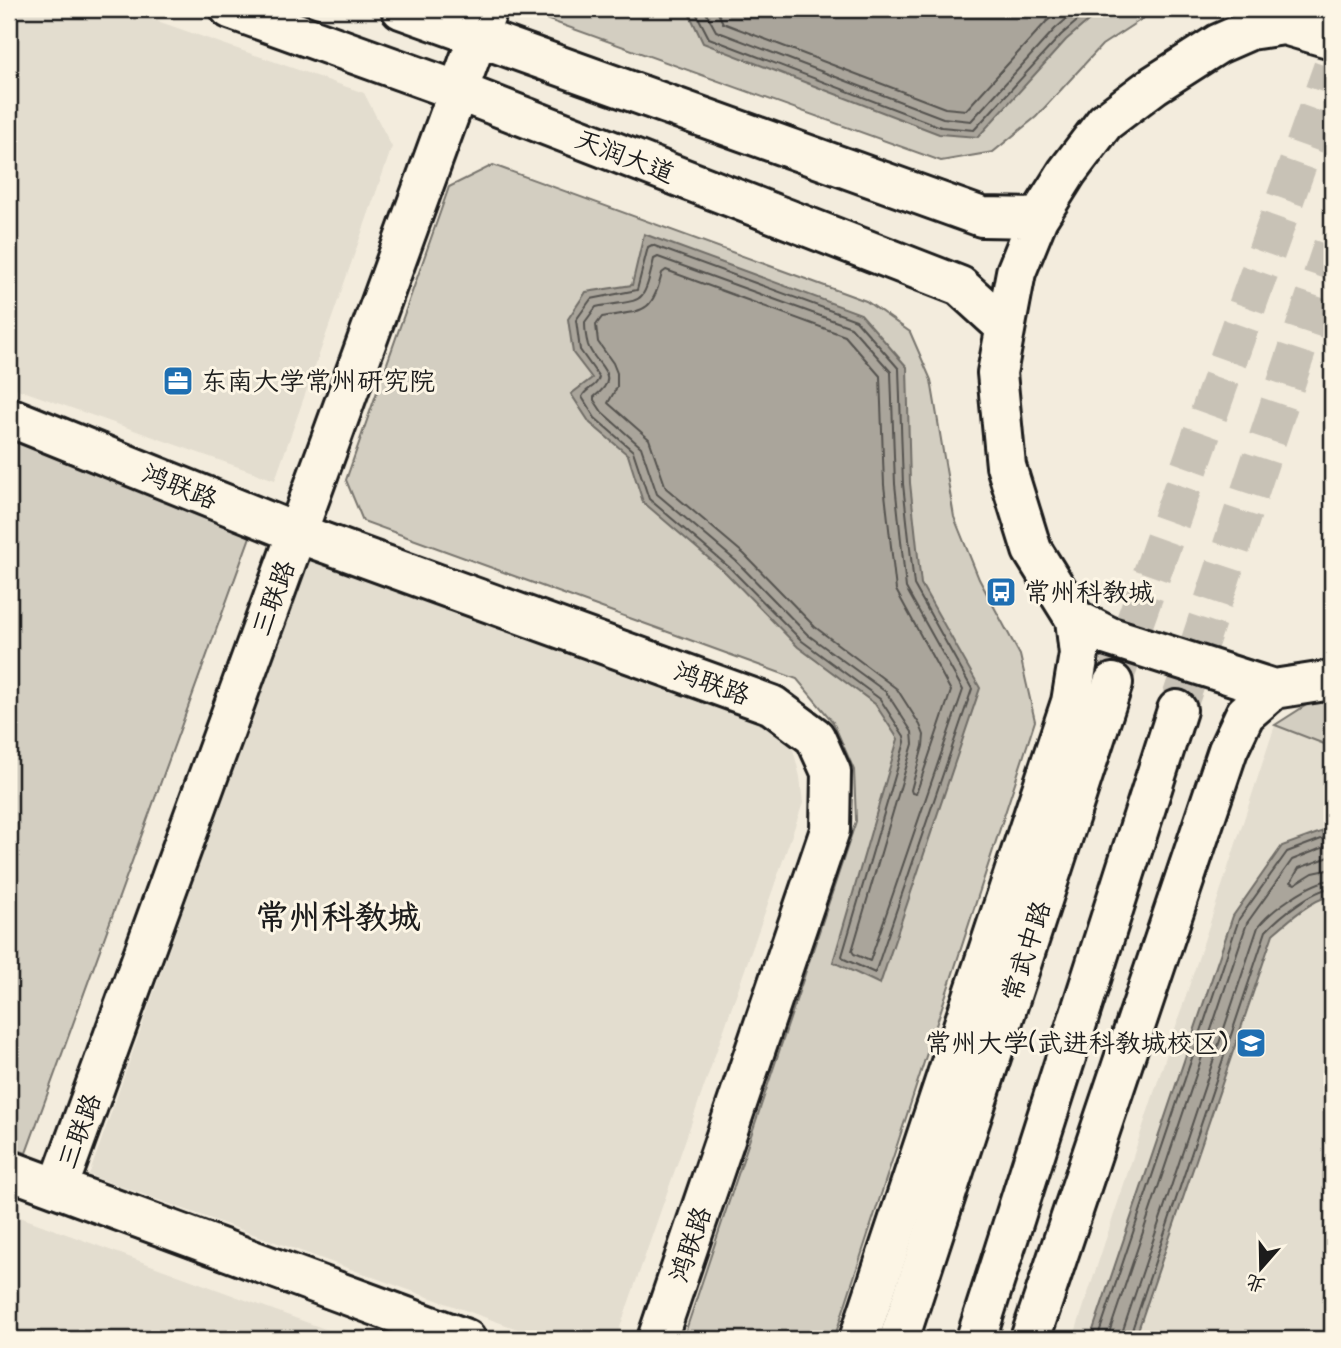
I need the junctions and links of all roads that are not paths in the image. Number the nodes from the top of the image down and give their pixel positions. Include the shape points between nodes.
1 (230, 9) edge
2 (401, 9) edge
3 (1288, 9) edge
4 (482, 23) edge
5 (1250, 30) junction
6 (1332, 39) edge
7 (458, 91) junction
8 (1038, 218) junction
9 (1005, 327) junction
10 (9, 417) edge
11 (297, 533) junction
12 (1075, 619) junction
13 (1332, 680) edge
14 (1113, 683) tunnel mouth
15 (1274, 689) junction
16 (1177, 710) tunnel mouth
17 (9, 1170) edge
18 (58, 1188) junction
19 (466, 1339) edge
20 (657, 1339) edge
21 (859, 1339) edge
22 (899, 1339) edge
23 (976, 1339) edge
24 (1030, 1339) edge

1 - 7 street, 天润大道
2 - 4 street
3 - 5 street
4 - 7 street, 三联路
4 - 8 street via 982,217
5 - 6 street via 1284,25
5 - 8 street via 1207,51 1105,122
7 - 9 street, 天润大道 via 960,286
7 - 11 street, 三联路
8 - 9 street via 1016,272
9 - 12 street via 997,373 1006,466 1032,550
10 - 11 street, 鸿联路
11 - 18 street, 三联路
11 - 20 street, 鸿联路 via 772,705 815,737 831,772 830,830
12 - 15 street via 1108,636
12 - 21 street via 1079,654 1071,702
13 - 15 street
14 - 22 street, 常武中路
15 - 24 street via 1245,714 1228,750
16 - 23 street
17 - 18 street
18 - 19 street

